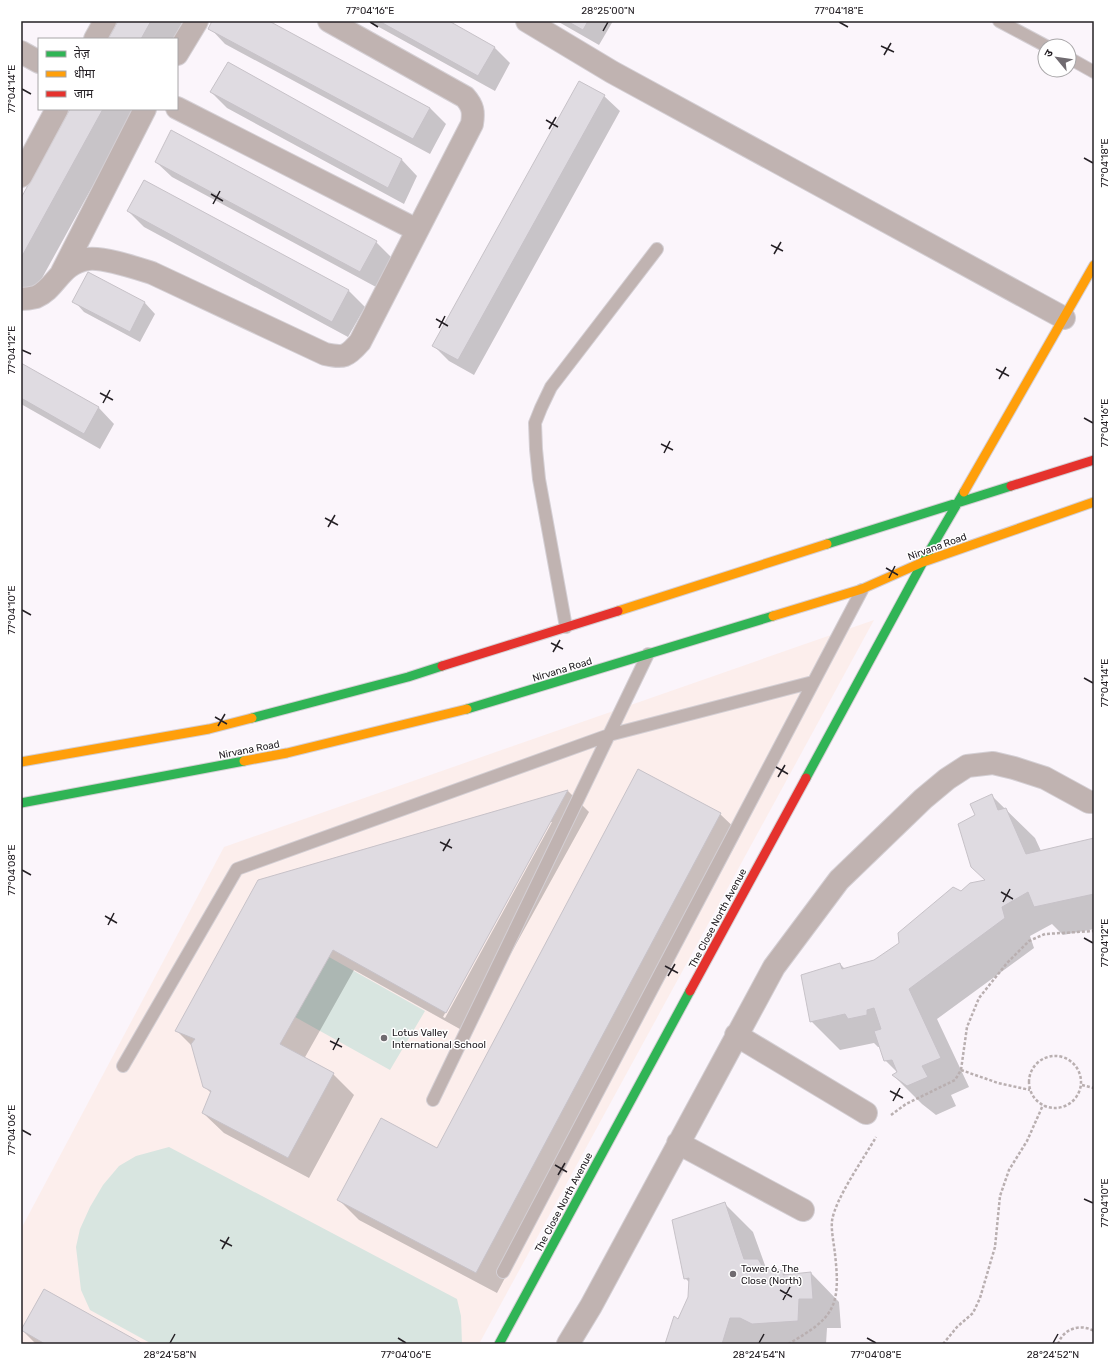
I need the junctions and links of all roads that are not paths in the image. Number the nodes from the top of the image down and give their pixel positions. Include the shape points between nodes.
1 (105, 21) edge
2 (197, 21) edge
3 (329, 21) edge
4 (528, 21) edge
5 (999, 21) edge
6 (96, 38) edge
7 (1037, 41) edge
8 (21, 52) edge
9 (178, 52) edge
10 (38, 61) edge
11 (1077, 62) edge
12 (1094, 72) edge
13 (178, 109) edge
14 (56, 110) edge
15 (144, 110) edge
16 (21, 176) edge
17 (418, 230) junction
18 (657, 249) dead end
19 (1094, 265) edge
20 (62, 272) junction
21 (21, 299) edge
22 (1064, 318) junction
23 (1094, 460) edge
24 (1094, 502) edge
25 (958, 503) junction
26 (923, 562) junction
27 (862, 589) junction
28 (566, 627) junction
29 (648, 654) junction
30 (813, 682) junction
31 (609, 735) junction
32 (21, 762) edge
33 (1094, 802) edge
34 (21, 803) edge
35 (736, 1035) junction
36 (123, 1066) dead end
37 (433, 1100) dead end
38 (876, 1116) road end
39 (678, 1143) junction
40 (803, 1210) dead end
41 (503, 1272) dead end
42 (499, 1344) edge
43 (568, 1344) edge

1 - 6 street
2 - 9 street
3 - 17 street via 465,97 472,105 472,124
4 - 22 street via 612,72
5 - 7 lane
8 - 10 street
11 - 12 lane
13 - 17 street
14 - 16 street
15 - 20 street
17 - 20 street via 360,342 349,354 340,357 325,354 152,273 90,259 75,263
18 - 28 lane via 551,387 536,424 539,479
19 - 22 main road, The Close North Avenue
20 - 21 street via 37,296
22 - 25 main road, The Close North Avenue
23 - 25 main road
24 - 26 main road, Nirvana Road
25 - 26 main road, The Close North Avenue
25 - 28 main road
26 - 27 main road, Nirvana Road
26 - 42 main road, The Close North Avenue
27 - 29 main road, Nirvana Road
27 - 30 lane
28 - 32 main road via 408,677 209,729
29 - 31 lane
29 - 34 main road, Nirvana Road via 480,706 287,753
30 - 31 lane
30 - 41 lane
31 - 36 lane via 237,869
31 - 37 lane
33 - 35 street via 1088,802 1045,778 993,763 967,766 947,779 839,880 774,967
35 - 38 street
35 - 39 street
39 - 40 street
39 - 43 street

